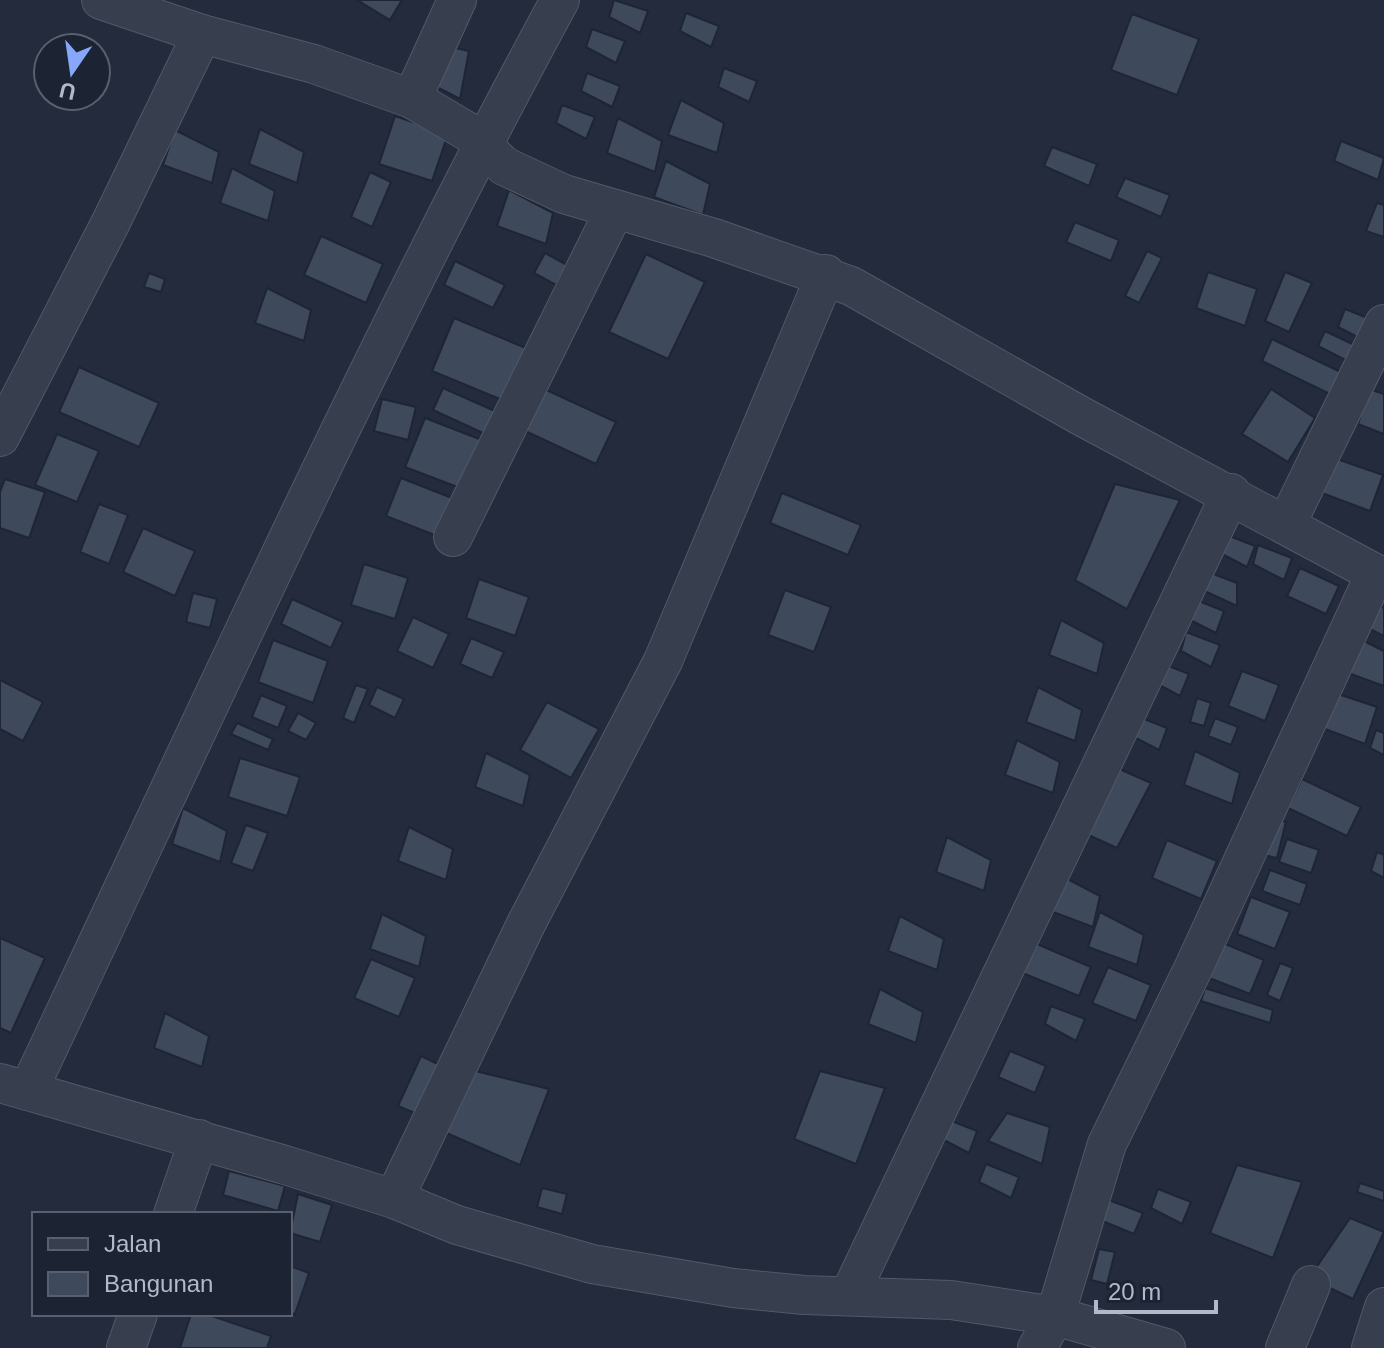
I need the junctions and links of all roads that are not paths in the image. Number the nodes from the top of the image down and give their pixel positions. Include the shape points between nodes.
1 (101, 0) edge
2 (457, 0) edge
3 (560, 0) edge
4 (202, 34) junction
5 (412, 99) junction
6 (480, 147) junction
7 (615, 209) junction
8 (826, 274) junction
9 (1384, 324) edge
10 (0, 437) edge
11 (1231, 493) junction
12 (1287, 523) junction
13 (453, 537) dead end
14 (1380, 576) edge
15 (14, 1087) edge
16 (199, 1139) junction
17 (394, 1199) junction
18 (174, 1212) edge
19 (1311, 1285) dead end
20 (849, 1296) junction
21 (1384, 1307) edge
22 (137, 1316) edge
23 (1046, 1332) edge
24 (126, 1348) edge
25 (1166, 1348) edge
26 (1285, 1348) edge
27 (1371, 1348) edge

1 - 4 street
2 - 5 street
3 - 6 street
4 - 5 street via 314,64
4 - 10 street
5 - 6 street via 449,118
6 - 7 street via 504,166 564,194
6 - 15 street
7 - 8 street
7 - 13 street
8 - 11 street
8 - 17 street via 663,661 526,924
9 - 12 street
11 - 12 street
11 - 20 street
12 - 14 street
14 - 23 street via 1107,1144
15 - 16 street
16 - 17 street
16 - 18 street
17 - 20 street via 457,1225 592,1264 733,1288
19 - 26 street
20 - 23 street via 951,1300
21 - 27 street
22 - 24 street
23 - 25 street

